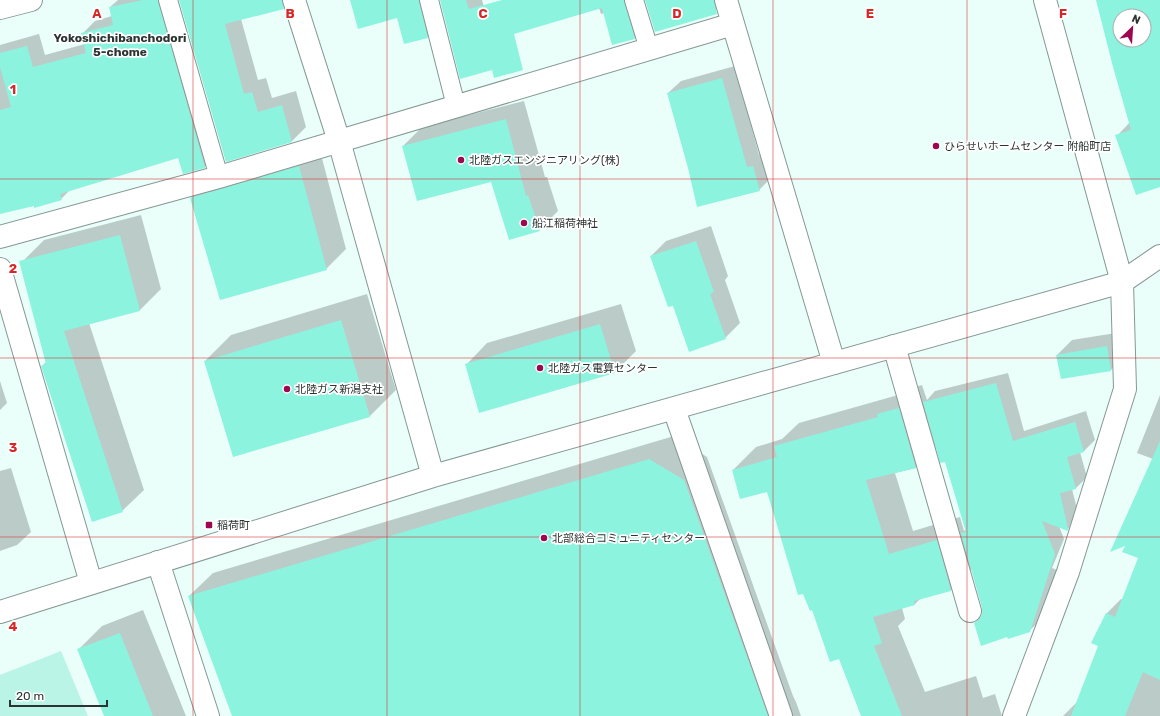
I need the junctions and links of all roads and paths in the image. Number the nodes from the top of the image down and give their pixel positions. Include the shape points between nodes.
1 (30, 0) edge
2 (168, 0) edge
3 (294, 0) edge
4 (429, 0) edge
5 (634, 0) edge
6 (726, 0) edge
7 (1045, 0) edge
8 (0, 8) edge
9 (733, 24) junction
10 (649, 49) junction
11 (456, 106) junction
12 (338, 141) junction
13 (219, 177) junction
14 (0, 237) edge
15 (1160, 256) edge
16 (0, 269) edge
17 (1122, 282) junction
18 (894, 346) junction
19 (834, 363) junction
20 (674, 408) junction
21 (433, 476) junction
22 (158, 562) junction
23 (91, 583) junction
24 (970, 611) dead end
25 (0, 612) edge
26 (208, 716) edge
27 (781, 716) edge
28 (1014, 716) edge

1 - 8 street
2 - 13 lane
3 - 12 street
4 - 11 lane
5 - 10 lane
6 - 9 street
7 - 17 street
9 - 10 street
9 - 19 street
10 - 11 street
11 - 12 street
12 - 13 street
12 - 21 street
13 - 14 street
15 - 17 street
16 - 23 street
17 - 18 street
17 - 28 street via 1125,389 1068,572
18 - 19 street
18 - 24 street
19 - 20 street
20 - 21 street
20 - 27 street
21 - 22 street
22 - 23 street
22 - 26 street
23 - 25 street

